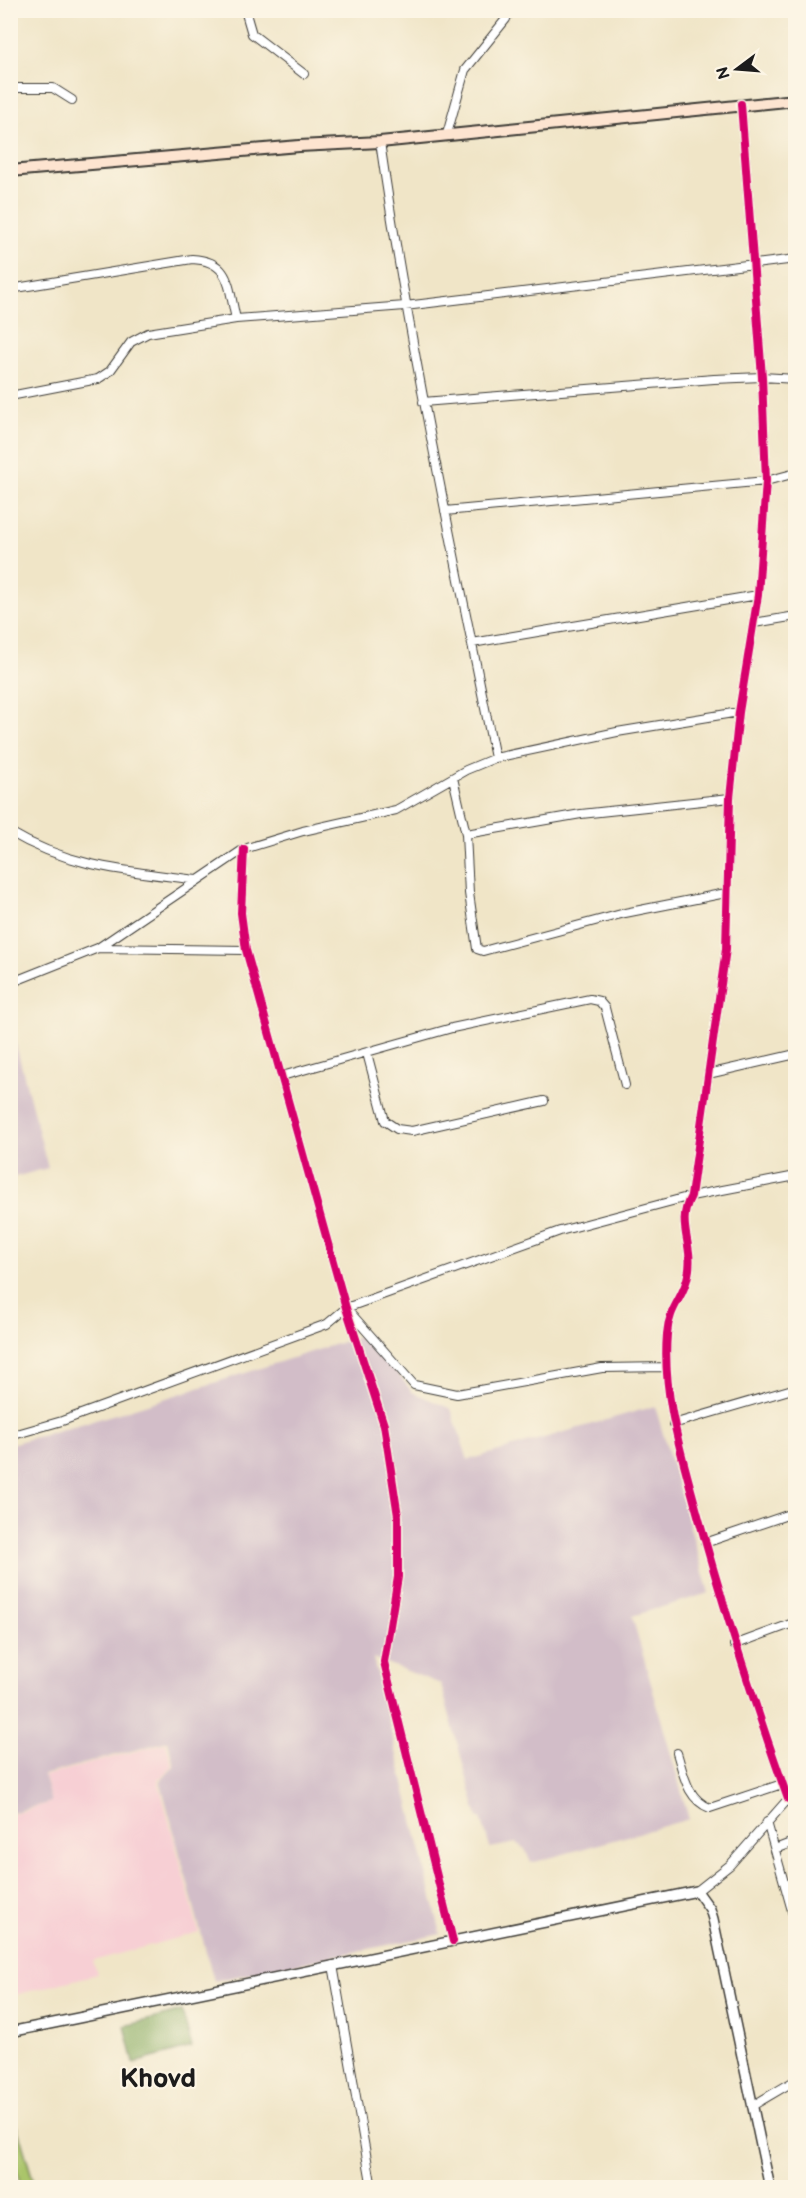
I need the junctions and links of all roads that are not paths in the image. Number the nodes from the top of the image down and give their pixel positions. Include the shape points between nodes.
1 (244, 10) edge
2 (509, 10) edge
3 (304, 75) dead end
4 (10, 88) edge
5 (72, 100) dead end
6 (795, 100) edge
7 (741, 104) junction
8 (447, 134) junction
9 (380, 142) junction
10 (10, 171) edge
11 (795, 259) edge
12 (753, 263) junction
13 (10, 289) edge
14 (405, 306) junction
15 (236, 319) junction
16 (762, 377) junction
17 (795, 380) edge
18 (10, 396) edge
19 (423, 402) junction
20 (795, 472) edge
21 (766, 481) junction
22 (445, 511) junction
23 (758, 595) junction
24 (795, 616) edge
25 (754, 623) junction
26 (472, 643) junction
27 (739, 712) junction
28 (495, 758) junction
29 (453, 778) junction
30 (730, 798) junction
31 (10, 832) edge
32 (466, 834) junction
33 (244, 849) junction
34 (197, 880) junction
35 (726, 893) junction
36 (98, 948) junction
37 (246, 950) junction
38 (10, 983) edge
39 (367, 1053) junction
40 (795, 1054) edge
41 (708, 1074) junction
42 (282, 1076) junction
43 (625, 1085) dead end
44 (544, 1101) dead end
45 (795, 1176) edge
46 (691, 1196) junction
47 (346, 1308) junction
48 (667, 1367) junction
49 (795, 1388) edge
50 (673, 1424) junction
51 (10, 1436) edge
52 (795, 1512) edge
53 (705, 1543) junction
54 (795, 1622) edge
55 (734, 1645) junction
56 (677, 1753) dead end
57 (782, 1784) junction
58 (795, 1790) edge
59 (788, 1799) junction
60 (767, 1822) junction
61 (795, 1841) edge
62 (775, 1849) junction
63 (697, 1891) junction
64 (795, 1925) edge
65 (453, 1941) junction
66 (333, 1965) junction
67 (10, 2032) edge
68 (795, 2080) edge
69 (752, 2106) junction
70 (372, 2187) edge
71 (770, 2187) edge

1 - 3 street via 252,34
2 - 8 street via 465,70
4 - 5 street via 53,88
6 - 7 main road
7 - 8 main road
7 - 12 street
8 - 9 main road
9 - 10 main road
9 - 14 street
11 - 12 street
12 - 14 street
12 - 16 street
13 - 15 street via 192,259 210,260 222,268
14 - 15 street
14 - 19 street
15 - 18 street via 148,333 131,342 98,380
16 - 17 street
16 - 19 street
16 - 21 street
19 - 22 street
20 - 21 street
21 - 22 street
21 - 23 street
22 - 26 street
23 - 25 street
23 - 26 street
24 - 25 street
25 - 27 street
26 - 28 street
27 - 28 street
27 - 30 street
28 - 29 street
29 - 32 street
29 - 33 street via 396,810
30 - 32 street via 581,813
30 - 35 street
31 - 34 street via 30,844 88,865
32 - 35 street via 470,904 477,949 483,951 625,913
33 - 34 street
33 - 37 street via 241,913
34 - 36 street
35 - 41 street via 726,949
36 - 37 street
36 - 38 street
37 - 42 street
39 - 42 street
39 - 43 street via 452,1028 590,999 599,1001 604,1008
39 - 44 street via 385,1121 397,1129 412,1131
40 - 41 street
41 - 46 street
42 - 47 street
45 - 46 street
46 - 47 street via 560,1231
46 - 48 street via 682,1219 690,1259 688,1277 669,1313
47 - 48 street via 414,1385 457,1394 602,1368
47 - 51 street via 327,1324 62,1421
47 - 65 street via 384,1425 398,1515 398,1577 384,1662
48 - 50 street
49 - 50 street
50 - 53 street
52 - 53 street
53 - 55 street
54 - 55 street
55 - 57 street
56 - 57 street via 698,1804 710,1809
57 - 59 street
58 - 59 street
59 - 60 street
60 - 62 street
60 - 63 street via 730,1865
61 - 62 street
62 - 64 street
63 - 65 street
63 - 69 street via 712,1915
65 - 66 street
66 - 67 street
66 - 70 street
68 - 69 street
69 - 71 street

